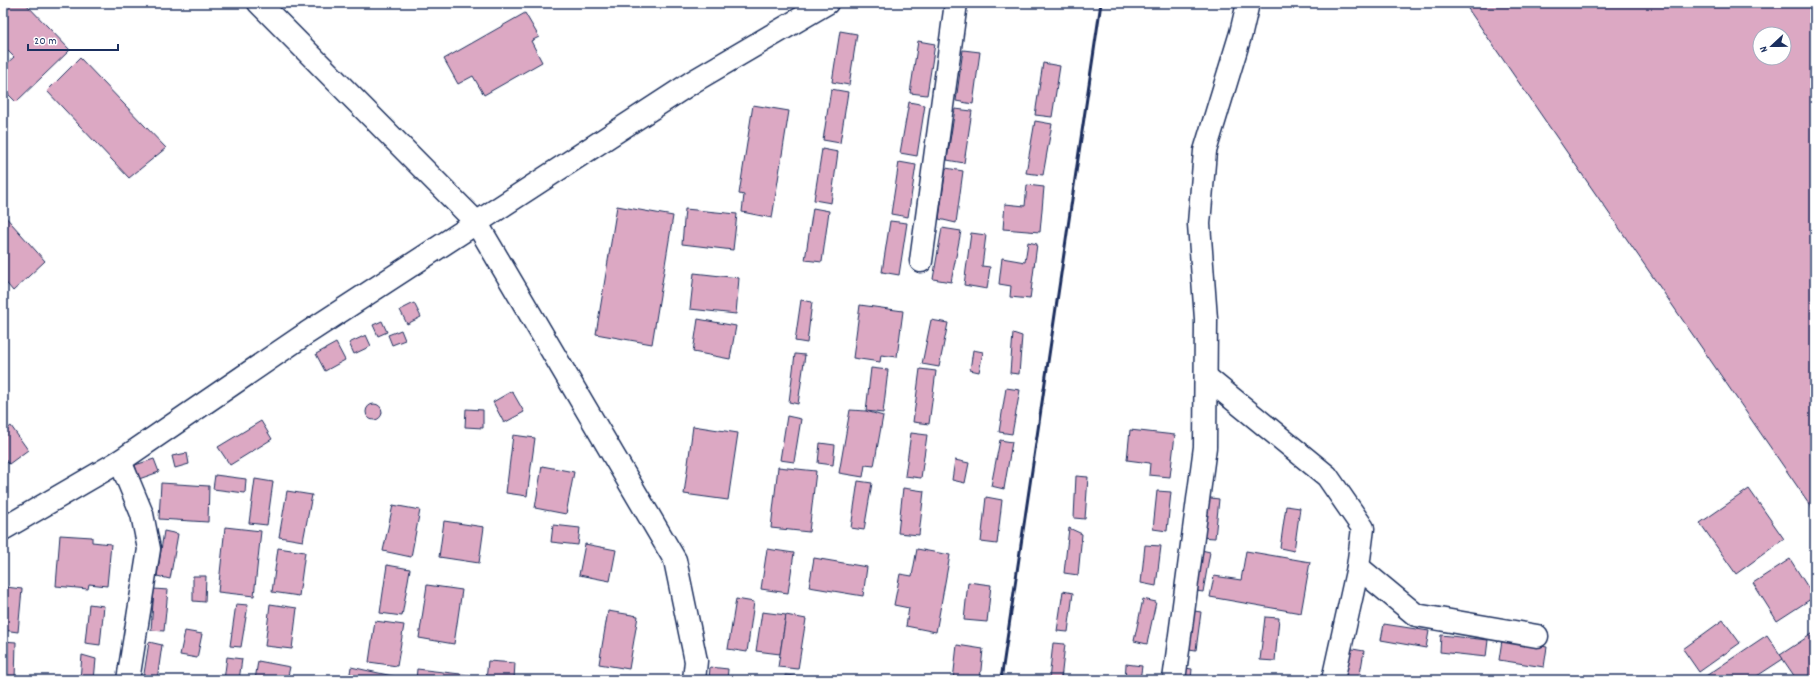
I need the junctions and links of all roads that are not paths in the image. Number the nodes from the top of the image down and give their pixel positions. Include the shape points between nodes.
1 (259, 3) edge
2 (827, 3) edge
3 (956, 3) edge
4 (1248, 3) edge
5 (476, 222) junction
6 (920, 261) dead end
7 (1206, 377) junction
8 (120, 461) junction
9 (3, 529) edge
10 (1358, 567) junction
11 (1537, 636) dead end
12 (128, 680) edge
13 (694, 680) edge
14 (1174, 680) edge
15 (1333, 680) edge

1 - 5 street
2 - 5 street via 694,81
3 - 6 street
4 - 7 street via 1205,152 1199,224 1206,319
5 - 8 street via 307,333
5 - 13 street via 675,560 696,661
7 - 10 street via 1327,476 1363,528
7 - 14 street via 1205,447
8 - 9 street
8 - 12 street via 142,514 149,548
10 - 11 street via 1416,615
10 - 15 street

